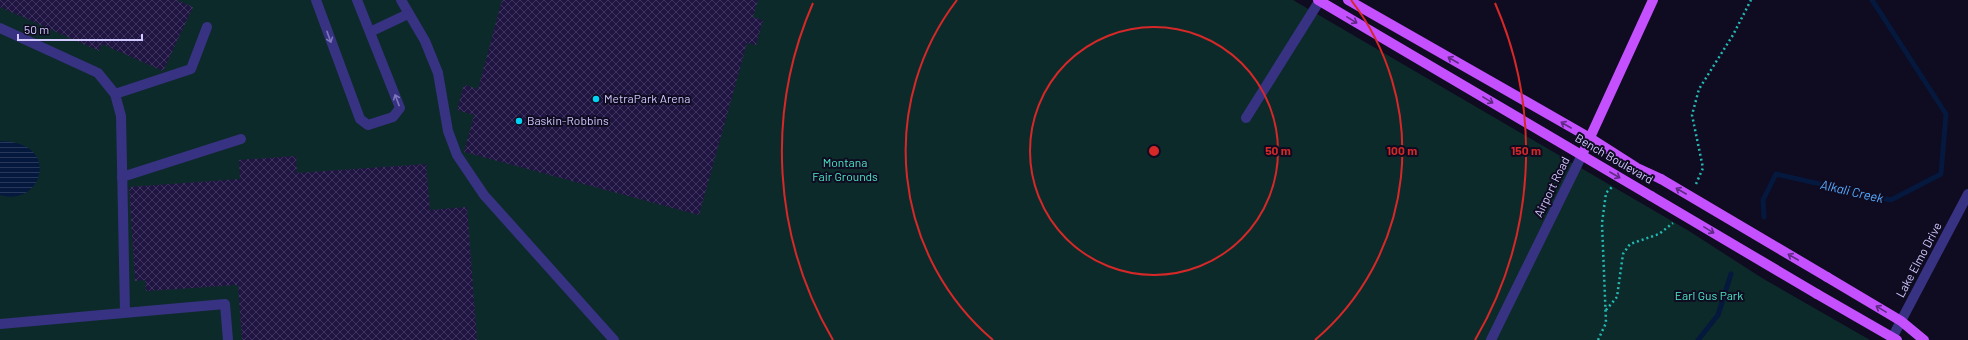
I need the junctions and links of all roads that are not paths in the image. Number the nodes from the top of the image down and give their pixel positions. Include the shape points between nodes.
1 (316, 0) edge
2 (357, 0) edge
3 (401, 0) edge
4 (1319, 0) edge
5 (1348, 0) edge
6 (1653, 0) edge
7 (408, 14) junction
8 (207, 27) dead end
9 (0, 28) edge
10 (370, 32) junction
11 (115, 94) junction
12 (1246, 118) dead end
13 (1590, 138) junction
14 (241, 139) dead end
15 (1582, 155) junction
16 (122, 177) junction
17 (1968, 194) edge
18 (124, 312) junction
19 (1901, 321) junction
20 (0, 324) edge
21 (1894, 339) edge
22 (228, 340) edge
23 (614, 340) edge
24 (1491, 340) edge
25 (1924, 340) edge

1 -> 10 street via 360,119 368,125 393,117 400,108
2 - 10 street
3 - 7 street
4 - 12 street
4 -> 15 main road, Bench Boulevard
13 -> 5 main road
6 - 13 main road, Airport Road
7 - 10 street
7 - 23 street via 425,41 438,73 448,131 457,155 484,195
8 - 11 street via 191,69
9 - 11 street via 98,73
11 - 16 street via 121,116
13 - 15 main road, Airport Road
19 -> 13 main road, bridge via 1660,179 1637,168
14 - 16 street
15 -> 21 main road, Bench Boulevard, bridge
15 - 24 street, Airport Road
16 - 18 street
17 - 19 street, Lake Elmo Drive
18 - 20 street
18 - 22 street via 225,304
19 - 21 street, Lake Elmo Drive
19 - 25 main road

